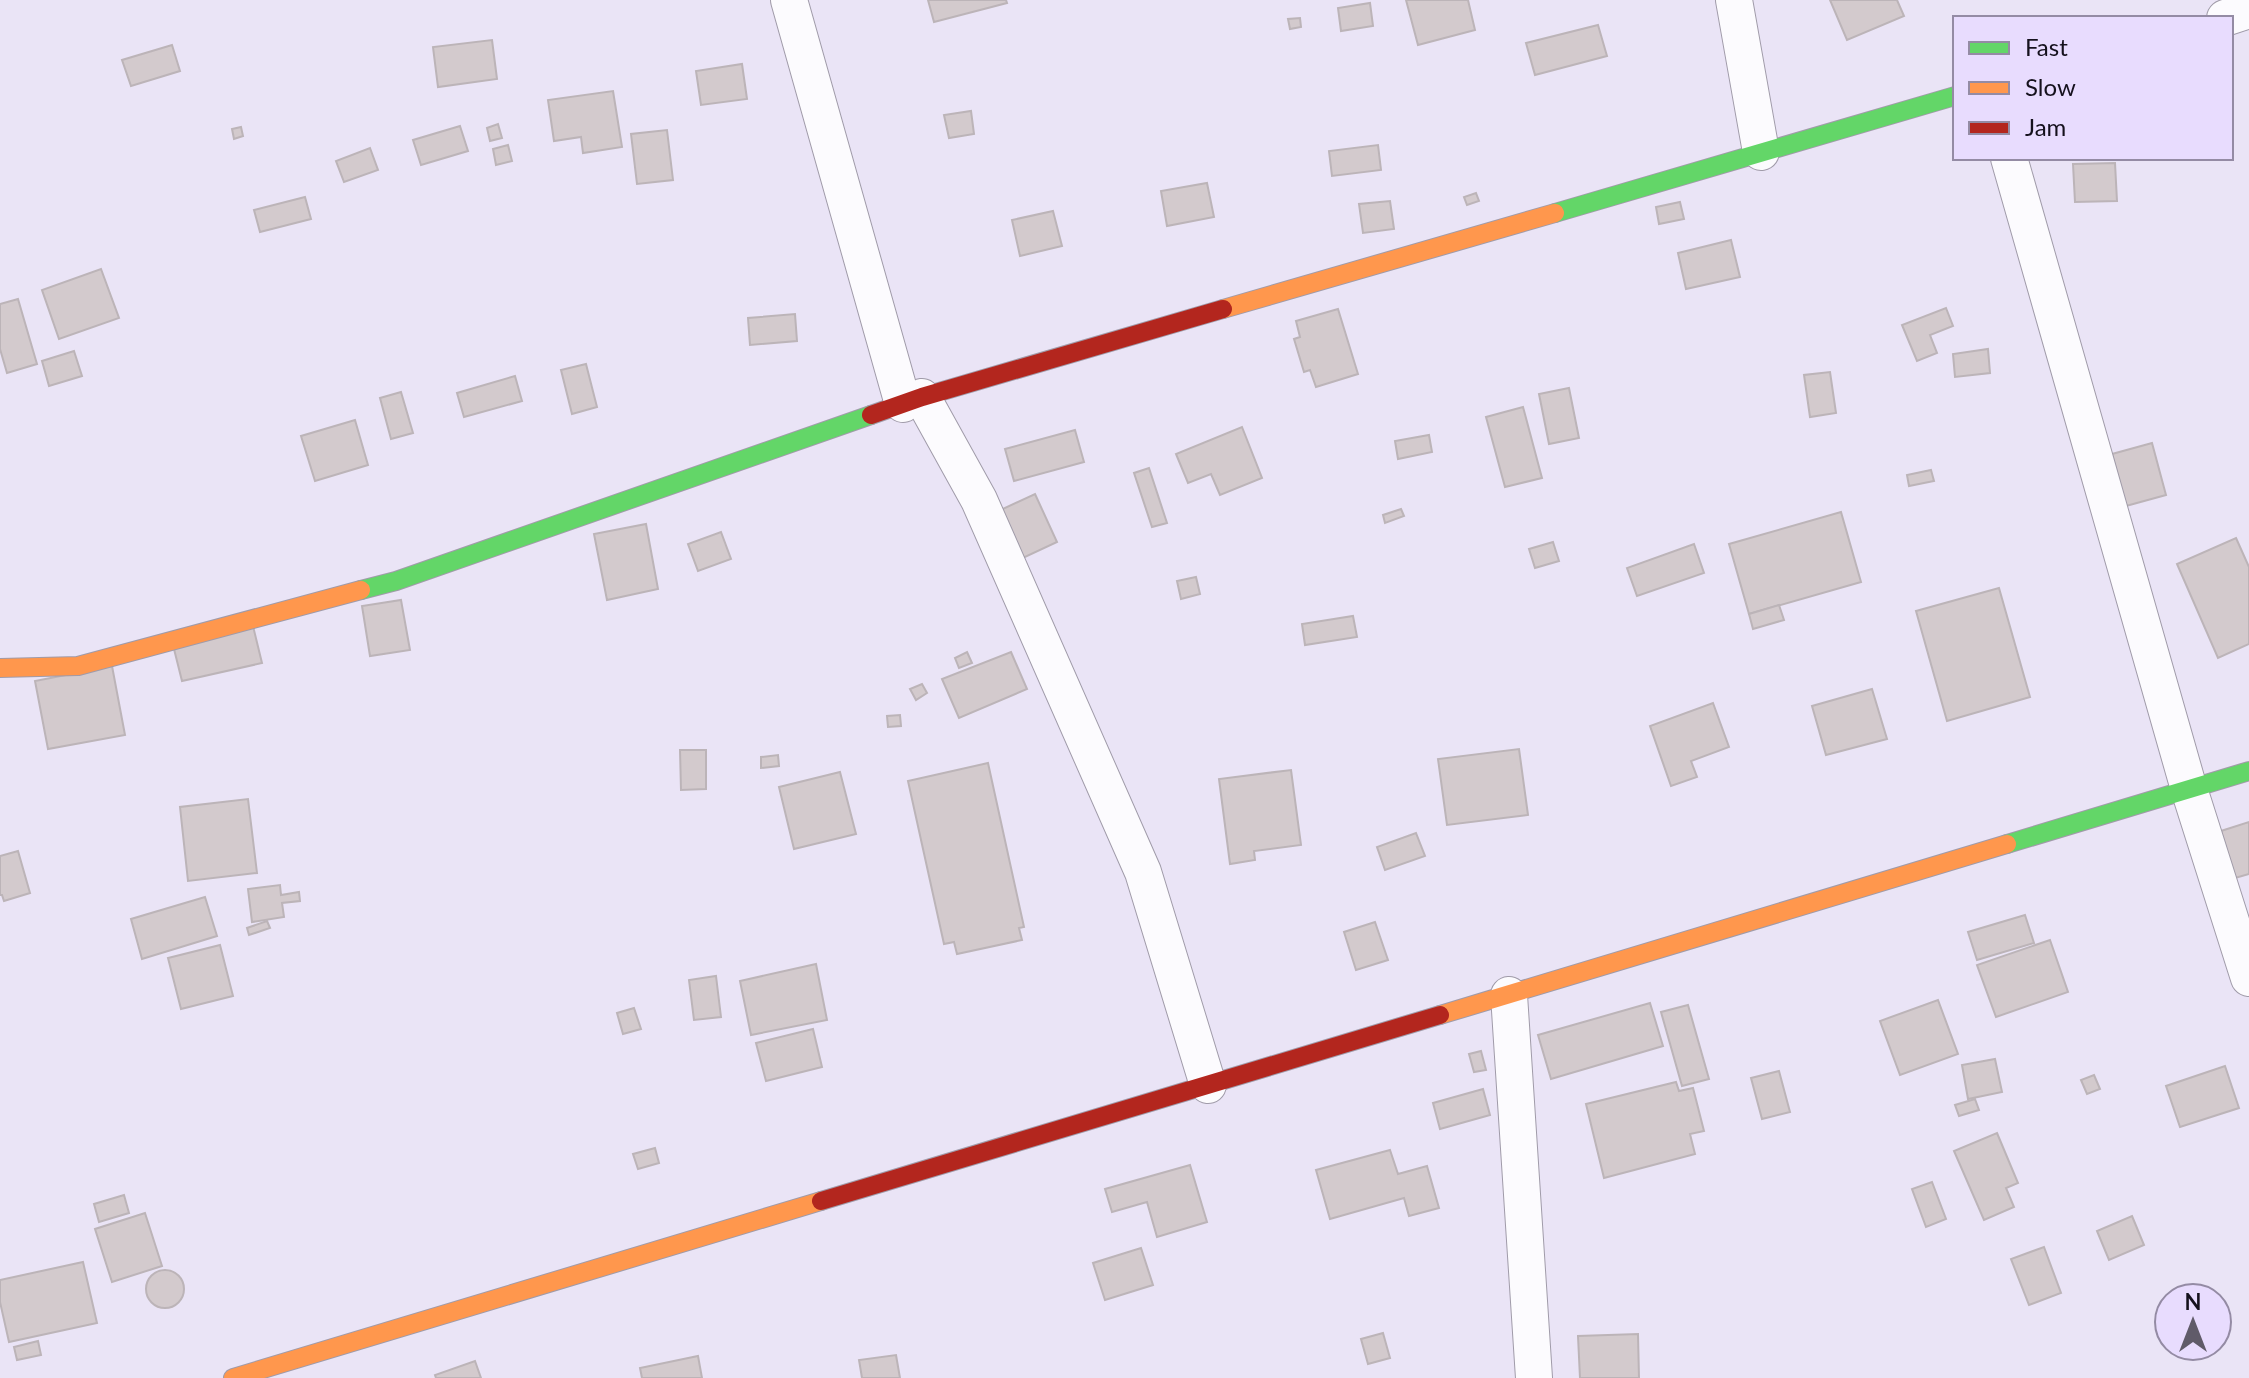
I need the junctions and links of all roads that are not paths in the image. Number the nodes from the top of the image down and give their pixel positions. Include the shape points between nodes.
1 (789, 0) edge
2 (1734, 0) edge
3 (1953, 97) edge
4 (1761, 152) junction
5 (2010, 160) edge
6 (913, 400) junction
7 (0, 668) edge
8 (2249, 771) edge
9 (2189, 789) junction
10 (2249, 978) edge
11 (1509, 995) junction
12 (1208, 1085) junction
13 (233, 1378) edge
14 (1534, 1378) edge

1 - 6 street
2 - 4 street
3 - 4 main road
4 - 6 main road
5 - 9 street
6 - 7 main road via 396,581 78,666
6 - 12 street via 979,500 1143,872
8 - 9 main road
9 - 10 street
9 - 11 main road
11 - 12 main road
11 - 14 street
12 - 13 main road

